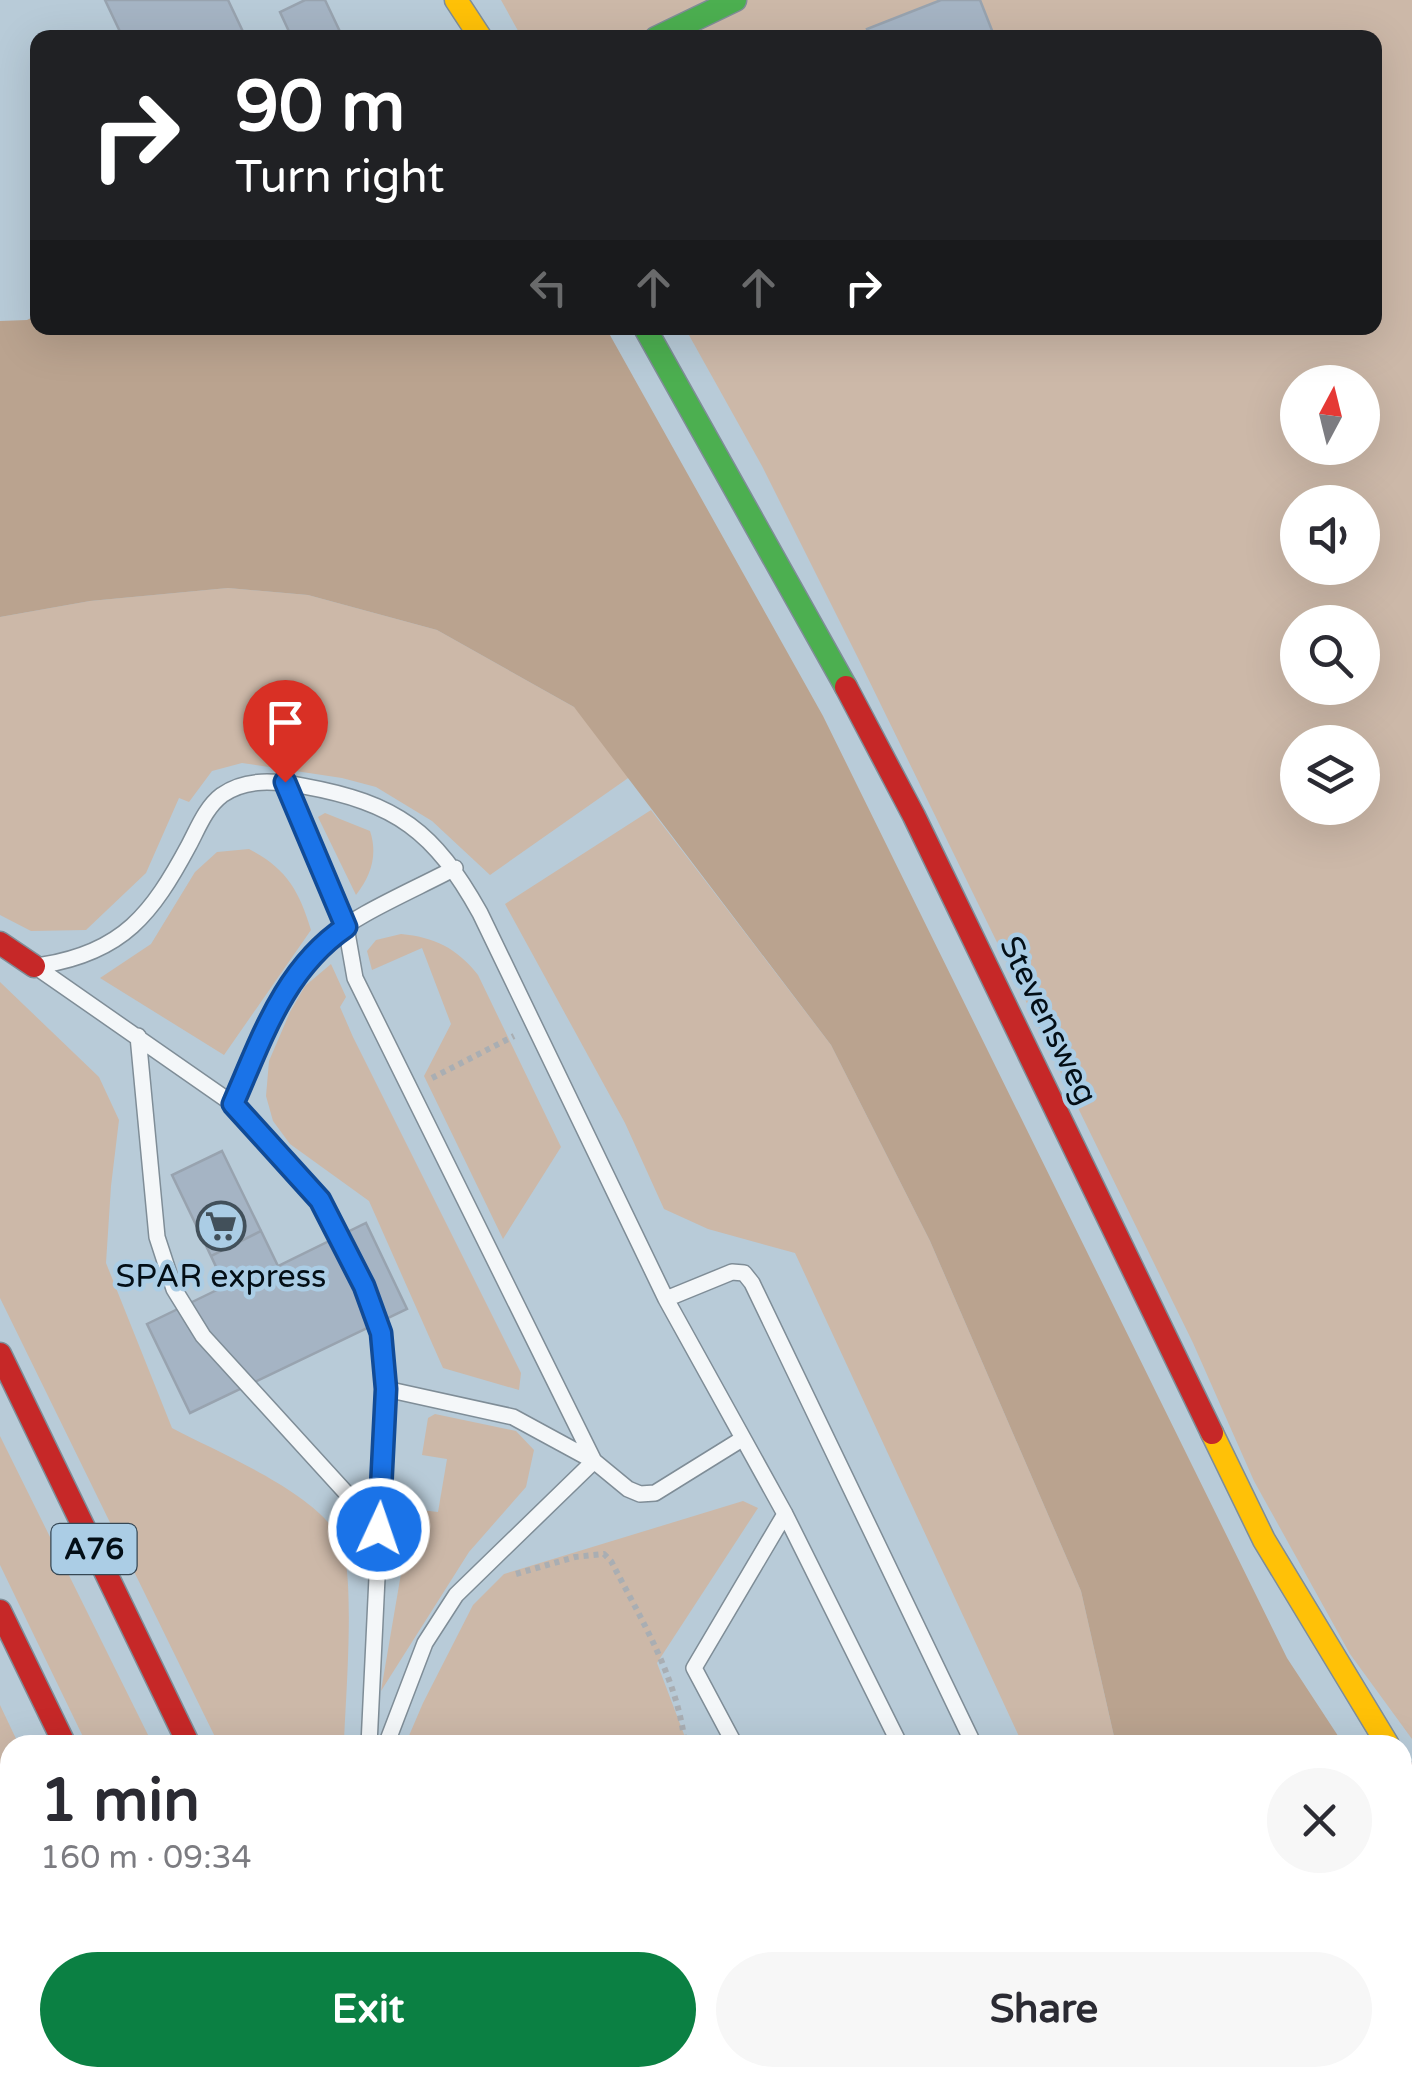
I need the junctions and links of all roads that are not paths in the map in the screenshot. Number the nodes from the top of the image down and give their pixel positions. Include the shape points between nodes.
1 (456, 0) edge
2 (734, 0) edge
3 (477, 30) edge
4 (672, 30) edge
5 (649, 335) edge
6 (285, 782) junction
7 (455, 868) junction
8 (346, 927) junction
9 (0, 944) edge
10 (34, 966) junction
11 (138, 1036) junction
12 (233, 1104) junction
13 (666, 1299) junction
14 (0, 1354) edge
15 (386, 1389) junction
16 (742, 1439) junction
17 (594, 1461) junction
18 (785, 1514) junction
19 (379, 1529) junction
20 (0, 1611) edge
21 (59, 1735) edge
22 (183, 1735) edge
23 (369, 1735) edge
24 (390, 1735) edge
25 (730, 1735) edge
26 (895, 1735) edge
27 (969, 1735) edge
28 (1382, 1735) edge

1 - 3 main road
2 - 4 main road
5 - 28 main road, Stevensweg via 914,816 1264,1540
6 - 7 lane via 349,794 392,813
6 - 8 lane
6 - 10 lane via 241,785 221,796 158,895 108,946
7 - 8 lane
7 - 13 lane
8 - 12 lane via 298,970
8 - 17 lane via 355,978
9 - 10 main road
10 - 11 lane
11 - 12 lane
11 - 19 lane via 157,1237 174,1289 204,1336
12 - 15 lane via 320,1200 381,1333
13 - 16 lane
13 - 27 lane via 732,1272 752,1283
14 - 22 main road, A76
15 - 17 lane via 514,1417
15 - 19 lane
16 - 17 lane via 655,1493 628,1489
16 - 18 lane
17 - 24 lane via 456,1595 425,1643
18 - 25 lane via 694,1668
18 - 26 lane
19 - 23 lane
20 - 21 main road

